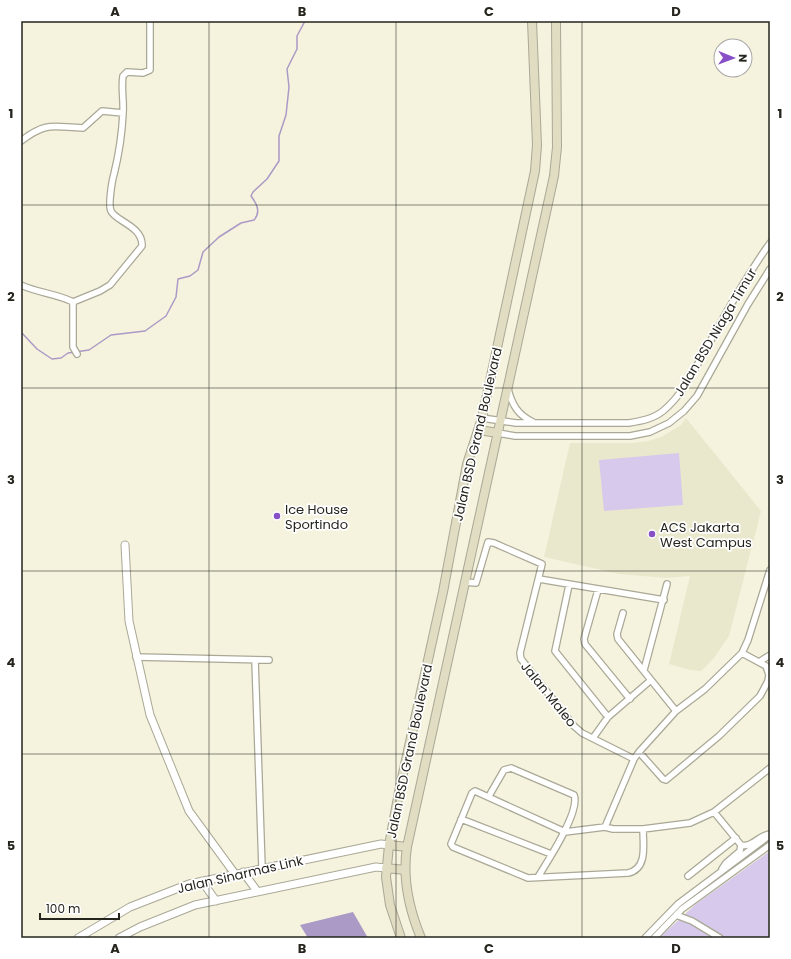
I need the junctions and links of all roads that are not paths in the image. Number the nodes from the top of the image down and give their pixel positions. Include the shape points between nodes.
1 (150, 21) edge
2 (532, 21) edge
3 (556, 21) edge
4 (123, 113) junction
5 (21, 141) edge
6 (770, 243) edge
7 (770, 269) edge
8 (21, 285) edge
9 (74, 302) junction
10 (76, 352) dead end
11 (508, 389) junction
12 (482, 418) junction
13 (501, 421) junction
14 (536, 423) junction
15 (479, 430) junction
16 (498, 433) junction
17 (125, 545) dead end
18 (770, 570) edge
19 (539, 579) junction
20 (464, 582) junction
21 (667, 584) dead end
22 (569, 585) junction
23 (598, 590) junction
24 (664, 600) junction
25 (623, 613) dead end
26 (742, 653) junction
27 (770, 655) edge
28 (136, 657) junction
29 (255, 660) junction
30 (269, 660) dead end
31 (759, 662) junction
32 (644, 670) junction
33 (651, 680) junction
34 (630, 699) junction
35 (676, 712) junction
36 (608, 717) junction
37 (593, 738) junction
38 (639, 752) junction
39 (634, 759) junction
40 (770, 768) edge
41 (489, 796) junction
42 (714, 812) junction
43 (461, 818) junction
44 (605, 827) junction
45 (643, 829) junction
46 (565, 832) junction
47 (770, 835) edge
48 (736, 838) junction
49 (389, 845) junction
50 (741, 845) junction
51 (770, 845) edge
52 (407, 847) junction
53 (551, 854) junction
54 (262, 868) junction
55 (386, 868) junction
56 (405, 870) junction
57 (243, 872) junction
58 (719, 872) junction
59 (234, 874) junction
60 (688, 876) dead end
61 (538, 877) junction
62 (202, 881) junction
63 (257, 892) junction
64 (216, 900) junction
65 (676, 915) junction
66 (659, 923) junction
67 (664, 928) junction
68 (78, 938) edge
69 (119, 938) edge
70 (401, 938) edge
71 (421, 938) edge
72 (645, 938) edge
73 (654, 938) edge
74 (720, 938) edge

1 - 4 street via 150,70 125,74
2 - 12 main road, Jalan BSD Grand Boulevard via 537,145 534,171
3 - 11 main road, Jalan BSD Grand Boulevard via 557,147 554,176
4 - 5 street via 106,110 100,112 83,128 49,125
4 - 9 street via 110,211 138,234 142,246 105,288
6 - 14 street, Jalan BSD Niaga Timur via 735,296 685,387 662,412 646,420 629,423
7 - 16 street, Jalan BSD Niaga Timur via 697,396 669,423 650,432 630,436 515,436
8 - 9 street via 36,292
9 - 10 street via 72,341
11 - 13 main road, Jalan BSD Grand Boulevard
11 - 14 street via 518,411 523,417
12 - 13 street, Jalan BSD Niaga Timur
12 - 15 main road, Jalan BSD Grand Boulevard
13 - 14 street, Jalan BSD Niaga Timur
13 - 16 main road, Jalan BSD Grand Boulevard
15 - 16 main road
15 - 49 main road, Jalan BSD Grand Boulevard via 467,464 443,592
16 - 20 main road, Jalan BSD Grand Boulevard
17 - 28 street via 129,621
18 - 26 street
19 - 20 street, Jalan Maleo via 542,564 488,542 476,583
19 - 22 street
19 - 37 street, Jalan Maleo via 520,653 521,659 574,726
20 - 52 main road, Jalan BSD Grand Boulevard
21 - 24 street
22 - 23 street
22 - 36 street via 555,652
23 - 24 street
23 - 34 street via 584,639 585,644
24 - 32 street
25 - 32 street via 618,639
26 - 31 street
26 - 35 street via 705,689
27 - 31 street
28 - 29 street
28 - 59 street via 150,715 188,811
29 - 30 street
29 - 54 street
31 - 38 street via 766,666 769,675 760,696 719,736 668,779 663,779
32 - 33 street
33 - 34 street
33 - 35 street
34 - 36 street
35 - 38 street
36 - 37 street
37 - 39 street, Jalan Maleo
38 - 39 street
39 - 44 street
40 - 42 street
41 - 43 street via 478,791 472,793
41 - 46 street
41 - 46 street via 504,770 511,768 568,791 574,795 575,801
42 - 45 street via 684,825
42 - 48 street
43 - 53 street
43 - 61 street via 451,844 453,848 525,877
44 - 45 street
44 - 46 street
45 - 61 street via 644,856 634,871
46 - 53 street
47 - 50 street via 764,835 748,846
47 - 58 street
48 - 50 street
48 - 60 street
49 - 52 main road
49 - 54 street, Jalan Sinarmas Link via 381,844
49 - 55 main road, Jalan BSD Grand Boulevard
50 - 58 street via 740,851
51 - 65 street
52 - 56 main road, Jalan BSD Grand Boulevard
53 - 61 street
54 - 57 street, Jalan Sinarmas Link
55 - 56 main road
55 - 63 street, Jalan Sinarmas Link via 376,867
55 - 70 main road, Jalan BSD Grand Boulevard via 390,905
56 - 71 main road, Jalan BSD Grand Boulevard via 409,903
57 - 59 street, Jalan Sinarmas Link
57 - 63 street
58 - 66 street via 678,904
59 - 62 street, Jalan Sinarmas Link
62 - 64 street
62 - 68 street, Jalan Sinarmas Link via 130,907
63 - 64 street, Jalan Sinarmas Link
64 - 69 street, Jalan Sinarmas Link via 166,915
65 - 67 street
65 - 74 street
66 - 67 street
66 - 72 street
67 - 73 street

